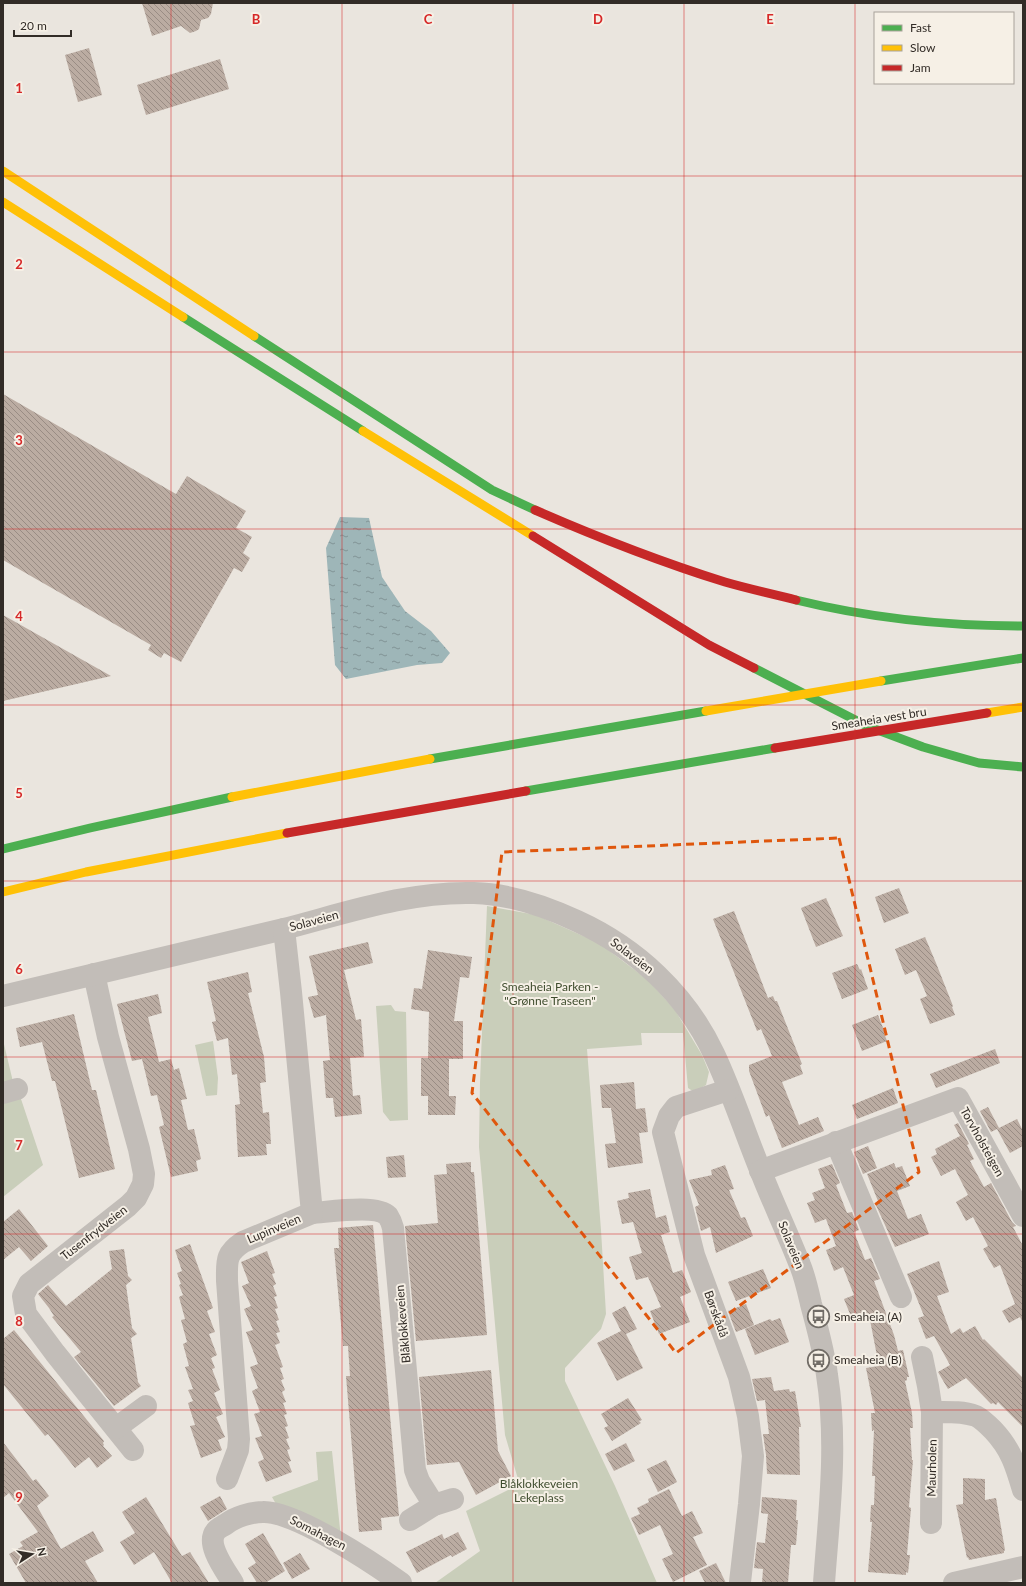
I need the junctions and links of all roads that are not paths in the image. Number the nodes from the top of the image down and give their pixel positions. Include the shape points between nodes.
1 (3, 171) edge
2 (3, 202) edge
3 (1023, 626) edge
4 (1023, 658) edge
5 (1023, 707) edge
6 (1023, 767) edge
7 (3, 849) edge
8 (3, 892) edge
9 (284, 929) junction
10 (94, 974) junction
11 (3, 996) edge
12 (728, 1090) junction
13 (836, 1142) junction
14 (760, 1171) junction
15 (312, 1213) junction
16 (1023, 1216) edge
17 (901, 1298) dead end
18 (922, 1357) dead end
19 (146, 1406) dead end
20 (932, 1412) junction
21 (116, 1428) junction
22 (132, 1450) dead end
23 (227, 1479) dead end
24 (1023, 1490) edge
25 (410, 1520) dead end
26 (931, 1523) dead end
27 (1023, 1567) edge
28 (740, 1582) edge
29 (233, 1583) edge
30 (401, 1583) edge
31 (824, 1583) edge
32 (954, 1583) edge

1 - 3 highway via 492,490 572,526 726,582 818,605 905,619
2 - 6 highway via 315,401 709,645 867,726 923,747 979,763
4 - 7 highway, bridge via 706,711 270,789 85,828
5 - 8 highway, Smeaheia vest bru, bridge via 290,832 86,872
9 - 10 street, Solaveien
9 - 12 street, Solaveien via 417,896 474,893 509,897 561,913 588,926 647,964 675,993 713,1051
9 - 15 street, Lupinveien
10 - 11 street, Solaveien
10 - 21 street, Tusenfrydveien via 139,1149 144,1174 143,1184 136,1198 128,1206 29,1284 23,1296 26,1314
12 - 14 street, Solaveien
12 - 28 street, Børskådå via 676,1107 669,1116 663,1132 694,1255 739,1377 748,1416 753,1456
13 - 14 street, Torvholsteigen
13 - 16 street, Torvholsteigen via 958,1098
13 - 17 street
14 - 31 street, Solaveien via 802,1268 828,1376 832,1470
15 - 23 street, Lupinveien via 243,1242 232,1249 228,1259 227,1281 239,1439 238,1450
15 - 25 street, Blåklokkeveien via 378,1210 387,1216 393,1228 415,1470 419,1481 443,1502
18 - 20 street, Maurholen
19 - 21 street
20 - 24 street via 962,1412 977,1416 988,1425 1000,1438 1016,1464
20 - 26 street, Maurholen
21 - 22 street, Tusenfrydveien
27 - 32 street
29 - 30 street, Somahagen via 213,1549 212,1538 216,1531 228,1522 247,1514 264,1512 284,1516 307,1526 361,1556

